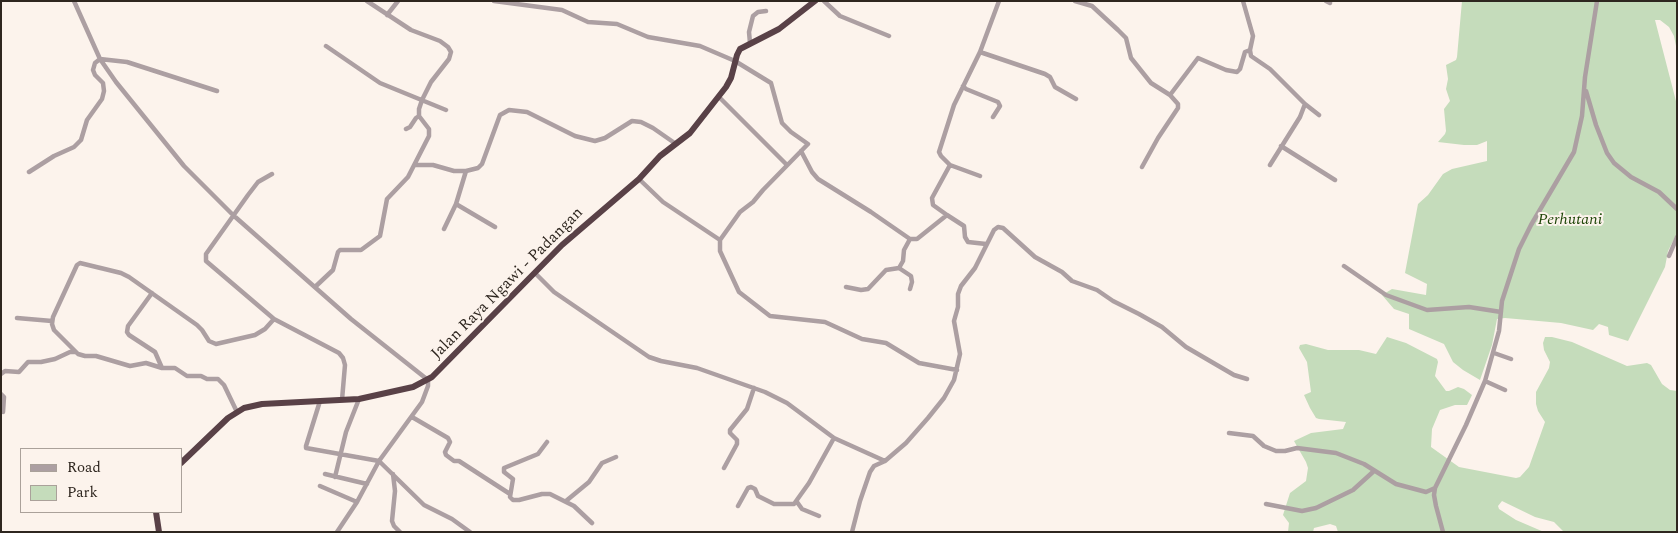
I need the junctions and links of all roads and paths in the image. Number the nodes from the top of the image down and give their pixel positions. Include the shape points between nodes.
1 (74, 1) edge
2 (366, 1) edge
3 (398, 1) edge
4 (494, 1) edge
5 (815, 1) edge
6 (824, 1) edge
7 (999, 1) edge
8 (1075, 1) edge
9 (1243, 1) edge
10 (1597, 1) edge
11 (766, 11) dead end
12 (387, 15) junction
13 (889, 36) dead end
14 (750, 43) junction
15 (326, 46) dead end
16 (1250, 50) junction
17 (980, 52) junction
18 (100, 59) junction
19 (735, 61) junction
20 (963, 86) junction
21 (1585, 89) junction
22 (216, 91) dead end
23 (1170, 96) junction
24 (719, 97) junction
25 (1076, 98) dead end
26 (422, 100) junction
27 (1305, 104) junction
28 (446, 110) dead end
29 (1319, 115) dead end
30 (419, 116) junction
31 (993, 117) dead end
32 (406, 129) dead end
33 (676, 144) junction
34 (1281, 146) junction
35 (801, 151) junction
36 (415, 164) junction
37 (787, 165) junction
38 (950, 165) junction
39 (1270, 165) dead end
40 (1142, 167) dead end
41 (466, 171) junction
42 (29, 172) dead end
43 (272, 174) dead end
44 (980, 176) dead end
45 (640, 180) junction
46 (1335, 180) dead end
47 (456, 204) junction
48 (1677, 209) edge
49 (233, 215) junction
50 (948, 215) junction
51 (495, 227) dead end
52 (444, 229) dead end
53 (1677, 237) edge
54 (910, 239) junction
55 (720, 240) junction
56 (986, 244) junction
57 (1669, 256) dead end
58 (1344, 266) dead end
59 (899, 268) junction
60 (535, 272) junction
61 (316, 287) junction
62 (846, 287) dead end
63 (910, 289) dead end
64 (152, 293) junction
65 (1501, 312) junction
66 (17, 318) dead end
67 (274, 319) junction
68 (52, 321) junction
69 (75, 352) junction
70 (1494, 353) junction
71 (1511, 359) dead end
72 (162, 368) junction
73 (957, 370) junction
74 (1, 374) edge
75 (1247, 379) dead end
76 (428, 380) junction
77 (1485, 381) junction
78 (754, 388) junction
79 (1505, 390) dead end
80 (1, 394) edge
81 (359, 399) junction
82 (342, 400) junction
83 (320, 401) junction
84 (3, 412) dead end
85 (237, 412) junction
86 (412, 417) junction
87 (1229, 433) dead end
88 (834, 438) junction
89 (547, 442) dead end
90 (340, 453) junction
91 (616, 457) dead end
92 (182, 461) edge
93 (379, 461) junction
94 (885, 462) junction
95 (724, 468) dead end
96 (1374, 471) junction
97 (325, 474) dead end
98 (393, 474) junction
99 (335, 477) junction
100 (367, 484) junction
101 (320, 486) dead end
102 (1436, 488) junction
103 (510, 494) junction
104 (566, 501) junction
105 (357, 502) junction
106 (797, 502) junction
107 (1266, 504) dead end
108 (738, 506) dead end
109 (156, 513) edge
110 (818, 516) dead end
111 (592, 523) dead end
112 (159, 532) edge
113 (337, 532) edge
114 (400, 532) edge
115 (470, 532) edge
116 (852, 532) edge
117 (1443, 532) edge

1 - 18 street
2 - 12 street
3 - 12 street
4 - 19 street via 562,10 588,22 612,23 648,37 703,47
5 - 14 highway, Jalan Raya Ngawi - Padangan via 779,29
6 - 13 street via 840,16
7 - 17 street
8 - 23 street via 1092,6 1126,38 1131,58 1151,83
9 - 16 street via 1254,36
10 - 21 street
11 - 14 street via 753,16
12 - 26 street via 411,30 440,41 451,52
14 - 19 highway, Jalan Raya Ngawi - Padangan via 740,49
15 - 26 street via 374,80
16 - 23 street via 1237,72 1198,58
16 - 27 street via 1253,58 1270,69
17 - 20 street
17 - 25 street via 1045,74 1055,87
18 - 22 street via 132,64
18 - 42 street via 93,70 103,83 104,91 87,120 81,140
18 - 49 street via 175,156
19 - 24 highway, Jalan Raya Ngawi - Padangan via 728,84
19 - 35 street via 771,83 782,123 808,144
20 - 31 street via 998,102 1000,106
20 - 38 street via 939,152
21 - 48 street via 1596,125 1614,163 1631,178 1659,192
21 - 65 street via 1574,152 1519,249
23 - 40 street via 1178,104 1177,111
24 - 33 highway, Jalan Raya Ngawi - Padangan via 690,133
24 - 37 street
26 - 28 street
26 - 30 street
27 - 29 street
27 - 34 street
30 - 32 street
30 - 36 street via 429,133
33 - 41 street via 641,122 632,121 610,136 595,141 575,136 527,112 506,111 500,115 480,166
33 - 45 highway, Jalan Raya Ngawi - Padangan via 660,156
34 - 39 street
34 - 46 street
35 - 37 street
35 - 54 street via 818,179
36 - 41 street
36 - 61 street via 408,177 387,199 380,236 361,250 340,250 333,270
37 - 55 street via 737,216
38 - 44 street
38 - 50 street via 932,198 933,205
41 - 47 street
43 - 49 street via 258,182
45 - 55 street via 663,202
45 - 60 highway, Jalan Raya Ngawi - Padangan
47 - 51 street
47 - 52 street
49 - 61 street
49 - 67 street via 206,254 206,261
50 - 54 street via 917,239
50 - 56 street via 964,226 966,240
53 - 57 street
54 - 59 street
55 - 73 street via 720,251 739,292 770,316 826,322 862,338 886,343 919,363
56 - 73 street via 958,294 954,321 960,348
56 - 75 street via 996,228 1003,228 1036,257 1072,281 1097,290 1140,314 1186,347
58 - 65 street via 1386,295 1426,310 1469,307
59 - 62 street via 886,270 868,289
59 - 63 street via 912,278
60 - 76 highway, Jalan Raya Ngawi - Padangan
60 - 78 street via 554,292 649,357 697,368
61 - 76 street via 350,319
64 - 67 street via 197,325 209,341 216,344 255,336
64 - 68 street via 125,274 78,264
64 - 72 street via 128,326 128,334 155,352
65 - 70 street
66 - 68 street
67 - 82 street via 342,356 345,365
68 - 69 street via 54,330
69 - 72 street via 125,365 146,363
69 - 74 street via 55,359 28,362 19,372 5,371
70 - 71 street
70 - 77 street
72 - 85 street via 175,368 190,377 218,379
73 - 94 street via 940,405
76 - 81 highway, Jalan Raya Ngawi - Padangan via 413,387
76 - 86 street via 422,402
77 - 79 street
77 - 102 street
78 - 88 street via 787,403
78 - 95 street via 748,409 730,430 737,444
80 - 84 street via 4,397
81 - 82 highway, Jalan Raya Ngawi - Padangan
81 - 90 street
82 - 83 highway, Jalan Raya Ngawi - Padangan
83 - 85 highway, Jalan Raya Ngawi - Padangan via 262,404
83 - 90 street via 306,447
85 - 92 highway, Jalan Raya Ngawi - Padangan
86 - 93 street
86 - 103 street via 448,438 446,456
87 - 96 street via 1253,436 1276,451 1297,448 1336,453
88 - 94 street
88 - 106 street
89 - 103 street via 538,454 504,468 504,472 513,479
90 - 93 street
90 - 99 street
91 - 104 street via 602,463 589,482
93 - 98 street
93 - 100 street
94 - 116 street via 874,466 870,472
96 - 102 street via 1392,483 1418,491 1428,492
96 - 107 street via 1353,490 1316,508 1302,511
97 - 99 street
98 - 114 street via 392,521
98 - 115 street via 424,505
99 - 100 street
100 - 105 street
101 - 105 street
102 - 117 street via 1434,495
103 - 104 street via 511,499 516,500 546,494
104 - 111 street
105 - 113 street
106 - 108 street via 793,505 774,504 758,496 751,486
106 - 110 street via 802,509
109 - 112 highway

